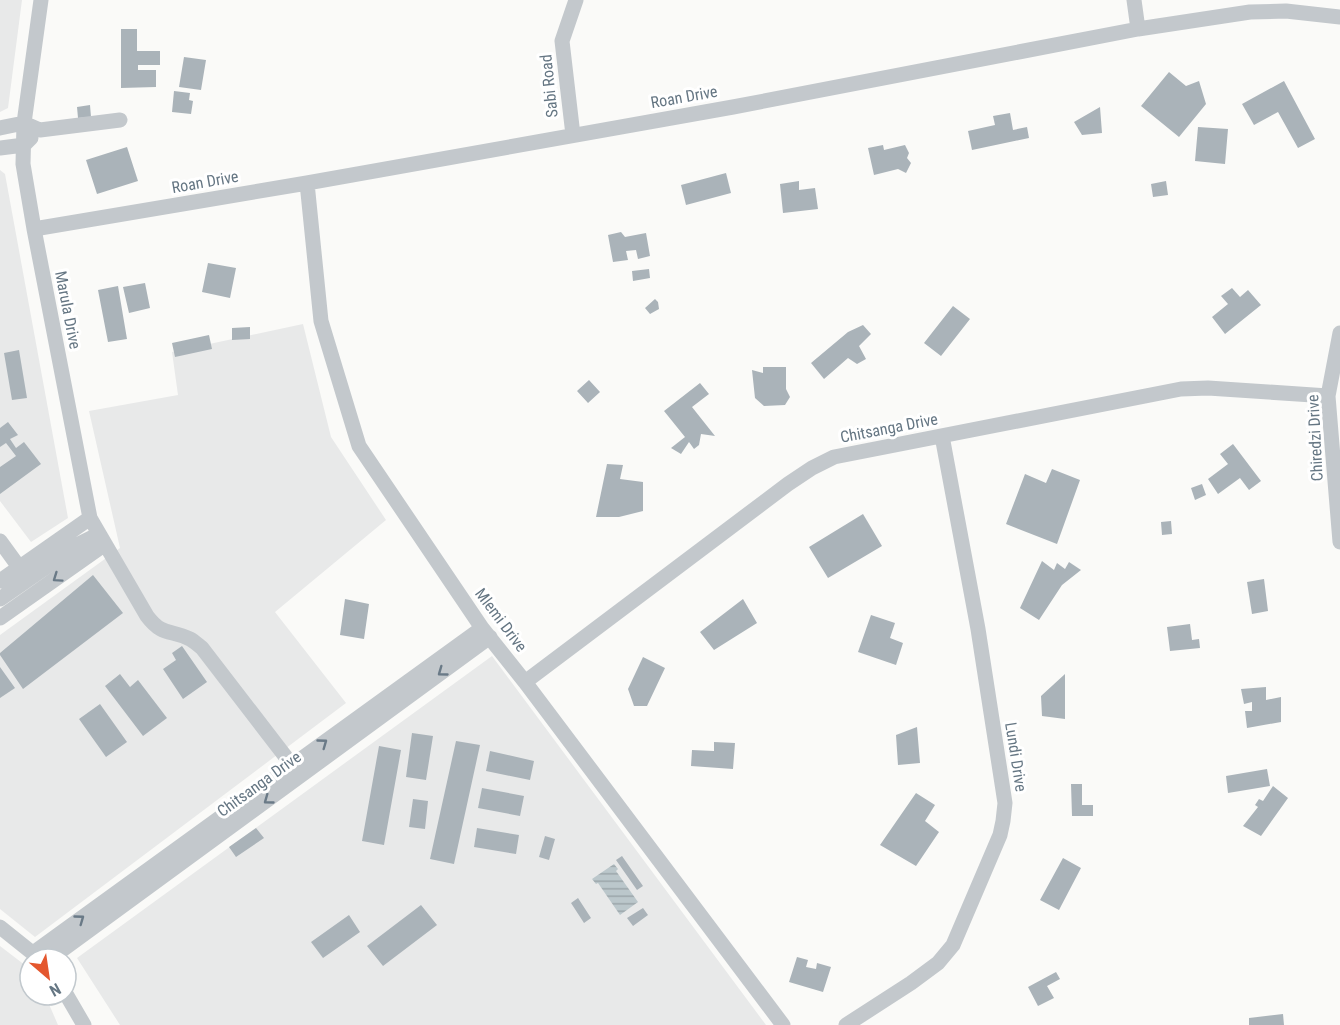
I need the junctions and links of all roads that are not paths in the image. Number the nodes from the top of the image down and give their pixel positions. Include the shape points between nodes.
1 (41, 0) edge
2 (576, 0) edge
3 (1134, 0) edge
4 (1340, 17) edge
5 (1138, 29) junction
6 (120, 120) dead end
7 (24, 123) junction
8 (0, 128) edge
9 (39, 130) junction
10 (573, 135) junction
11 (24, 145) junction
12 (0, 148) edge
13 (307, 183) junction
14 (34, 229) junction
15 (1340, 333) edge
16 (1328, 396) junction
17 (942, 436) junction
18 (90, 518) junction
19 (102, 539) junction
20 (0, 541) edge
21 (1340, 542) edge
22 (23, 573) junction
23 (0, 581) edge
24 (0, 599) edge
25 (0, 618) edge
26 (486, 633) junction
27 (525, 682) junction
28 (292, 765) junction
29 (0, 927) edge
30 (25, 947) edge
31 (48, 947) edge
32 (66, 947) edge
33 (74, 1007) edge
34 (84, 1025) edge
35 (783, 1025) edge
36 (846, 1025) edge

1 - 7 street, Marula Drive
2 - 10 street, Sabi Road via 562,41
3 - 5 street
4 - 5 street, Roan Drive via 1250,12
5 - 10 street, Roan Drive
6 - 9 street
7 - 8 street
7 - 9 street
7 - 11 street, Marula Drive
9 - 11 street
10 - 13 street, Roan Drive
11 - 12 street
11 - 14 street, Marula Drive via 23,164
13 - 14 street, Roan Drive
13 - 26 street, Mlemi Drive via 321,321 358,446
14 - 18 street, Marula Drive
15 - 16 street, Chiredzi Drive
16 - 17 street, Chitsanga Drive via 1181,389
16 - 21 street, Chiredzi Drive
17 - 27 street, Chitsanga Drive via 834,457 812,468
17 - 36 street, Lundi Drive via 978,629 1005,803 1003,821 953,945 911,984
18 - 19 street, Marula Drive
18 - 22 street
19 - 22 street via 79,544
19 -> 25 street
19 - 28 street, Marula Drive via 155,626 190,639 202,648
20 - 22 street
22 - 23 street
22 - 24 street
26 - 27 street, Mlemi Drive
28 -> 26 street
26 -> 32 street, Chitsanga Drive
27 - 35 street, Mlemi Drive
31 -> 28 street
29 - 30 street
33 - 34 street

